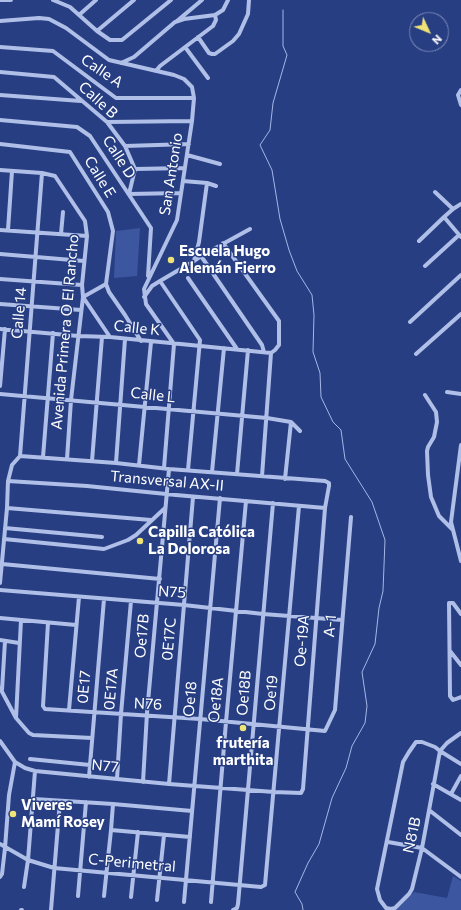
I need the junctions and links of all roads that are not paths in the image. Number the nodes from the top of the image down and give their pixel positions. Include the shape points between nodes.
1 (0, 0) edge
2 (11, 0) edge
3 (53, 0) edge
4 (96, 0) edge
5 (134, 0) edge
6 (171, 0) edge
7 (202, 0) edge
8 (228, 0) edge
9 (249, 0) edge
10 (79, 15) junction
11 (215, 15) junction
12 (0, 21) edge
13 (175, 22) junction
14 (98, 31) junction
15 (198, 37) junction
16 (0, 47) edge
17 (185, 47) junction
18 (118, 63) junction
19 (156, 71) junction
20 (0, 72) edge
21 (208, 78) dead end
22 (461, 90) edge
23 (0, 95) edge
24 (194, 98) junction
25 (81, 101) junction
26 (461, 105) edge
27 (0, 120) edge
28 (192, 121) junction
29 (107, 122) junction
30 (0, 144) edge
31 (188, 144) junction
32 (125, 146) junction
33 (187, 155) junction
34 (220, 164) dead end
35 (185, 168) junction
36 (135, 169) junction
37 (0, 170) edge
38 (12, 171) junction
39 (42, 173) junction
40 (183, 181) junction
41 (207, 183) junction
42 (216, 186) dead end
43 (435, 192) dead end
44 (181, 193) junction
45 (129, 194) junction
46 (461, 204) edge
47 (453, 209) junction
48 (63, 212) dead end
49 (444, 216) junction
50 (250, 229) dead end
51 (0, 230) edge
52 (8, 230) junction
53 (37, 232) junction
54 (61, 234) junction
55 (87, 236) junction
56 (460, 236) edge
57 (419, 241) dead end
58 (223, 243) junction
59 (0, 254) edge
60 (201, 256) junction
61 (35, 257) junction
62 (84, 261) junction
63 (194, 261) junction
64 (425, 266) dead end
65 (461, 275) edge
66 (188, 278) dead end
67 (0, 279) edge
68 (147, 281) junction
69 (160, 281) junction
70 (34, 282) junction
71 (106, 284) junction
72 (82, 285) junction
73 (152, 286) junction
74 (83, 297) junction
75 (144, 297) junction
76 (0, 304) edge
77 (31, 306) junction
78 (81, 310) junction
79 (461, 314) edge
80 (410, 322) dead end
81 (2, 329) edge
82 (29, 331) junction
83 (54, 333) junction
84 (78, 336) junction
85 (102, 337) junction
86 (110, 337) junction
87 (126, 339) junction
88 (141, 340) junction
89 (151, 342) junction
90 (174, 344) junction
91 (199, 346) junction
92 (224, 348) junction
93 (237, 349) junction
94 (248, 350) junction
95 (264, 352) junction
96 (271, 353) junction
97 (416, 354) dead end
98 (0, 386) edge
99 (446, 392) dead end
100 (0, 394) edge
101 (461, 394) edge
102 (24, 395) junction
103 (425, 395) dead end
104 (48, 398) junction
105 (71, 400) junction
106 (96, 402) junction
107 (120, 404) junction
108 (145, 406) junction
109 (169, 408) junction
110 (193, 411) junction
111 (218, 413) junction
112 (242, 416) junction
113 (267, 418) junction
114 (291, 422) junction
115 (300, 431) dead end
116 (461, 445) edge
117 (20, 456) junction
118 (43, 457) junction
119 (67, 459) junction
120 (92, 461) junction
121 (116, 463) junction
122 (139, 465) junction
123 (166, 468) junction
124 (188, 470) junction
125 (212, 472) junction
126 (236, 474) junction
127 (262, 476) junction
128 (285, 478) junction
129 (8, 481) junction
130 (167, 493) junction
131 (194, 497) junction
132 (220, 498) junction
133 (246, 501) junction
134 (273, 503) junction
135 (299, 506) junction
136 (7, 508) junction
137 (165, 508) junction
138 (325, 508) junction
139 (351, 517) dead end
140 (151, 520) junction
141 (5, 528) junction
142 (453, 530) junction
143 (102, 537) dead end
144 (4, 539) junction
145 (461, 561) edge
146 (2, 564) junction
147 (160, 579) junction
148 (0, 583) edge
149 (0, 590) edge
150 (79, 597) junction
151 (104, 599) junction
152 (132, 601) junction
153 (157, 603) junction
154 (184, 605) junction
155 (211, 608) junction
156 (459, 609) edge
157 (237, 610) junction
158 (262, 614) junction
159 (461, 614) edge
160 (290, 616) junction
161 (0, 618) edge
162 (316, 619) junction
163 (21, 620) junction
164 (342, 620) junction
165 (48, 622) junction
166 (76, 625) junction
167 (2, 641) edge
168 (20, 643) junction
169 (449, 651) junction
170 (461, 656) edge
171 (456, 660) junction
172 (461, 666) edge
173 (1, 689) edge
174 (461, 697) edge
175 (68, 710) junction
176 (94, 711) junction
177 (121, 714) junction
178 (147, 716) junction
179 (174, 717) junction
180 (16, 718) junction
181 (200, 719) junction
182 (226, 722) junction
183 (253, 725) junction
184 (280, 728) junction
185 (306, 730) junction
186 (322, 731) joint
187 (461, 733) edge
188 (92, 738) junction
189 (0, 741) edge
190 (440, 751) junction
191 (30, 759) dead end
192 (15, 762) junction
193 (461, 764) edge
194 (90, 765) junction
195 (35, 771) junction
196 (461, 776) edge
197 (89, 777) junction
198 (117, 779) junction
199 (143, 782) junction
200 (169, 784) junction
201 (433, 784) junction
202 (195, 786) junction
203 (220, 788) junction
204 (248, 789) junction
205 (274, 792) junction
206 (301, 792) joint
207 (451, 794) junction
208 (34, 799) junction
209 (461, 800) edge
210 (60, 801) junction
211 (86, 802) junction
212 (113, 804) junction
213 (429, 810) junction
214 (192, 811) junction
215 (111, 830) junction
216 (138, 832) junction
217 (164, 835) junction
218 (461, 835) edge
219 (190, 837) junction
220 (388, 842) junction
221 (0, 844) edge
222 (5, 848) junction
223 (422, 848) junction
224 (28, 860) junction
225 (54, 868) junction
226 (80, 870) junction
227 (106, 873) junction
228 (133, 875) junction
229 (0, 877) edge
230 (159, 877) junction
231 (461, 878) edge
232 (185, 880) junction
233 (212, 882) junction
234 (266, 883) joint
235 (238, 884) junction
236 (24, 887) dead end
237 (78, 896) dead end
238 (104, 896) dead end
239 (131, 897) dead end
240 (157, 900) dead end
241 (184, 902) dead end
242 (211, 902) dead end
243 (391, 909) edge
244 (51, 910) edge
245 (234, 910) edge

1 - 2 street
3 - 10 street via 70,7
4 - 10 street
5 - 14 street
6 - 14 street via 122,40 110,40
7 - 13 street
8 - 11 street via 223,10
9 - 15 street via 248,14 239,34 222,49 210,54
10 - 14 street
11 - 13 street
11 - 15 street via 214,24
12 - 18 street via 48,19 66,28 105,58
13 - 18 street via 134,56
15 - 17 street
16 - 24 street, Calle A via 53,51 116,98
17 - 19 street
17 - 21 street
18 - 19 street
19 - 24 street, San Antonio via 184,79 192,87
20 - 25 street, Calle B via 54,77
22 - 26 street via 458,95
23 - 25 street
24 - 28 street, San Antonio
25 - 29 street, Calle B
27 - 45 street, Calle D via 77,127 90,136
28 - 29 street
28 - 31 street, San Antonio
29 - 32 street, Calle B
30 - 71 street, Calle E via 70,152 108,212 113,231
31 - 32 street
31 - 33 street, San Antonio
32 - 36 street, Calle B
33 - 34 street
33 - 35 street, San Antonio
35 - 36 street
35 - 40 street, San Antonio
36 - 45 street
37 - 38 street, Avenida Primera O El Rancho
38 - 39 street, Avenida Primera O El Rancho
38 - 52 street
39 - 53 street, Calle 14
39 - 55 street, Avenida Primera O El Rancho via 55,176 85,221
40 - 41 street
40 - 44 street, San Antonio
41 - 42 street
41 - 63 street
43 - 47 street
44 - 45 street
44 - 68 street, San Antonio via 177,220
45 - 68 street, Calle D via 151,228
46 - 47 street
47 - 49 street
48 - 54 street
49 - 56 street
49 - 57 street
50 - 58 street
51 - 52 street
52 - 53 street
53 - 54 street
53 - 61 street, Calle 14
54 - 55 street
55 - 62 street, Avenida Primera O El Rancho
56 - 64 street
58 - 60 street
58 - 96 street via 279,321 279,345
59 - 61 street
60 - 63 street
60 - 95 street via 262,345
61 - 62 street
61 - 70 street, Calle 14
62 - 72 street, Avenida Primera O El Rancho
63 - 69 street
65 - 80 street
66 - 93 street
67 - 70 street
68 - 73 street
68 - 75 street, San Antonio
69 - 73 street
69 - 91 street via 200,340
70 - 72 street
70 - 77 street, Calle 14
71 - 74 street
71 - 88 street
72 - 74 street, Avenida Primera O El Rancho
73 - 75 street
74 - 78 street, Avenida Primera O El Rancho
74 - 86 street
75 - 90 street via 146,304
76 - 77 street
77 - 78 street
77 - 82 street, Calle 14
78 - 84 street, Avenida Primera O El Rancho
79 - 97 street
81 - 82 street, Calle K
81 - 98 street
82 - 83 street, Calle K
82 - 102 street, Calle 14
83 - 84 street, Calle K
83 - 104 street
84 - 85 street, Calle K
84 - 105 street, Avenida Primera O El Rancho
85 - 86 street, Calle K
85 - 106 street
86 - 87 street, Calle K
87 - 88 street, Calle K
87 - 107 street
88 - 89 street, Calle K
89 - 90 street, Calle K
89 - 108 street
90 - 91 street, Calle K
90 - 109 street, Oe17B
91 - 92 street, Calle K
91 - 110 street
92 - 93 street, Calle K
92 - 111 street
93 - 94 street, Calle K
94 - 95 street, Calle K
94 - 112 street
95 - 96 street, Calle K
96 - 113 street
99 - 101 street
100 - 102 street, Calle L
102 - 104 street, Calle L
102 - 117 street, Calle 14
103 - 142 street via 436,412 437,422 434,437 427,451 431,497 439,516
104 - 105 street, Calle L
104 - 118 street
105 - 106 street, Calle L
105 - 119 street, Avenida Primera O El Rancho
106 - 107 street, Calle L
106 - 120 street
107 - 108 street, Calle L
107 - 121 street
108 - 109 street, Calle L
108 - 122 street
109 - 110 street, Calle L
109 - 123 street, Oe17B
110 - 111 street, Calle L
110 - 124 street
111 - 112 street, Calle L
111 - 125 street
112 - 113 street, Calle L
112 - 126 street
113 - 114 street, Calle L
113 - 127 street
114 - 115 street
114 - 128 street
116 - 142 street via 451,522
117 - 118 street
117 - 129 street via 12,465
118 - 119 street
119 - 120 street
120 - 121 street
121 - 122 street
122 - 123 street
123 - 124 street
123 - 130 street, Oe17B
124 - 125 street
125 - 126 street
126 - 127 street
127 - 128 street
128 - 138 street, Oe-19A via 325,481 329,485
129 - 130 street, Transversal AX-II
129 - 136 street
130 - 131 street, Transversal AX-II
130 - 137 street, Oe17B
131 - 132 street, Transversal AX-II
131 - 154 street, 0E17C
132 - 133 street, Transversal AX-II
132 - 155 street, Oe18
133 - 134 street, Transversal AX-II
133 - 157 street, Oe18A
134 - 135 street, Transversal AX-II
134 - 158 street, Oe18B
135 - 138 street, Transversal AX-II
135 - 160 street, Oe19
136 - 140 street
136 - 141 street
137 - 140 street
137 - 147 street, Oe17B
138 - 162 street, Oe-19A
139 - 164 street, A-1
140 - 144 street via 128,540 104,549
141 - 143 street
141 - 144 street
142 - 145 street
144 - 146 street
146 - 147 street, N75
146 - 148 street
147 - 153 street, Oe17B
149 - 150 street, N75
150 - 151 street, N75
150 - 166 street
151 - 152 street, N75
151 - 176 street, 0E17
152 - 153 street, N75
152 - 177 street, 0E17A
153 - 154 street, N75
153 - 178 street, Oe17B
154 - 155 street, N75
154 - 179 street, 0E17C
155 - 157 street, N75
155 - 181 street, Oe18
156 - 159 street
156 - 169 street via 453,603 449,603
157 - 158 street, N75
157 - 182 street, Oe18A
158 - 160 street, N75
158 - 183 street, Oe18B
160 - 162 street, N75
160 - 184 street, Oe19
161 - 163 street
162 - 164 street, N75
162 - 185 street, Oe-19A
163 - 165 street
163 - 168 street
164 - 186 street, A-1 via 335,710 326,731
165 - 166 street
165 - 175 street, N76 via 44,708
166 - 175 street
167 - 168 street
167 - 173 street
168 - 180 street
169 - 171 street
169 - 174 street via 450,696 453,700
170 - 171 street
171 - 172 street
173 - 180 street
175 - 176 street, N76
176 - 177 street, N76
176 - 188 street, 0E17
177 - 178 street, N76
177 - 198 street, 0E17A
178 - 179 street, N76
178 - 199 street, Oe17B
179 - 181 street, N76
179 - 200 street, 0E17C
180 - 188 street via 24,730 33,735
181 - 182 street, N76
181 - 202 street, Oe18
182 - 183 street, N76
182 - 203 street, Oe18A
183 - 184 street, N76
183 - 204 street, Oe18B
184 - 185 street, N76
184 - 205 street, Oe19
185 - 186 street, N76
185 - 206 street, Oe-19A
187 - 190 street
188 - 194 street, 0E17
189 - 192 street, N77
190 - 193 street
190 - 201 street, N81B
190 - 220 street via 422,742 416,742 403,762
191 - 194 street
192 - 195 street, N77
192 - 222 street via 9,795
194 - 197 street, 0E17
195 - 197 street, N77
195 - 208 street
196 - 207 street
197 - 198 street, N77
198 - 199 street, N77
199 - 200 street, N77
200 - 202 street, N77
201 - 207 street
201 - 213 street, N81B
202 - 203 street, N77
202 - 214 street, Oe18
203 - 204 street, N77
203 - 233 street, Oe18A
204 - 205 street, N77
204 - 235 street, Oe18B
205 - 206 street, N77
205 - 234 street, Oe19
207 - 209 street
208 - 210 street
208 - 224 street
210 - 211 street
210 - 225 street
211 - 212 street
211 - 226 street
212 - 214 street
212 - 215 street
213 - 218 street
213 - 223 street, N81B
214 - 219 street, Oe18
215 - 216 street
215 - 227 street
216 - 217 street
216 - 228 street
217 - 219 street
217 - 230 street
219 - 232 street, Oe18
220 - 223 street
220 - 243 street, N81B via 377,889 380,900
221 - 222 street, C-Perimetral
222 - 224 street, C-Perimetral
222 - 229 street
223 - 231 street
223 - 243 street, N81B via 411,892
224 - 225 street, C-Perimetral
224 - 236 street
225 - 226 street, C-Perimetral
225 - 244 street
226 - 227 street, C-Perimetral
226 - 237 street
227 - 228 street, C-Perimetral
227 - 238 street
228 - 230 street, C-Perimetral
228 - 239 street
230 - 232 street, C-Perimetral
230 - 240 street
232 - 233 street, C-Perimetral
232 - 241 street, Oe18
233 - 235 street, C-Perimetral
233 - 242 street, Oe18A
234 - 235 street, C-Perimetral via 261,887
235 - 245 street, Oe18B via 238,904

